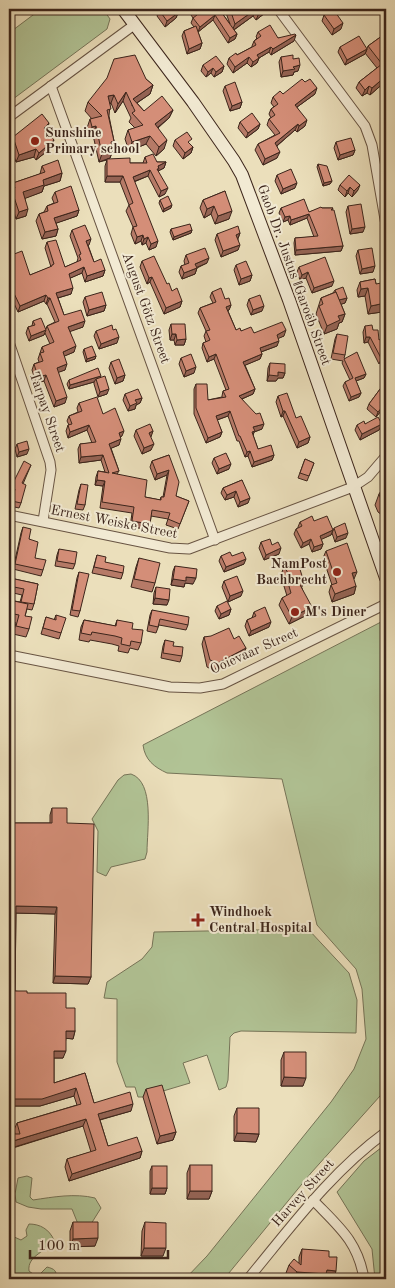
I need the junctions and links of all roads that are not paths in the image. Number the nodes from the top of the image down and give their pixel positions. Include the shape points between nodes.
1 (123, 9) edge
2 (278, 9) edge
3 (134, 25) junction
4 (51, 86) junction
5 (9, 117) edge
6 (386, 225) edge
7 (9, 342) edge
8 (386, 456) edge
9 (353, 487) junction
10 (9, 515) edge
11 (43, 522) junction
12 (216, 540) junction
13 (386, 578) edge
14 (386, 604) edge
15 (9, 655) edge
16 (386, 1132) edge
17 (313, 1200) junction
18 (248, 1279) edge
19 (364, 1279) edge

1 - 3 street, Gaob Dr. Justus ǁGaroëb Street
2 - 6 street via 365,126 372,145
3 - 4 street
3 - 9 street, Gaob Dr. Justus ǁGaroëb Street via 193,102 242,175
4 - 5 street
4 - 12 street, August Götz Street
7 - 11 street, Tarpay Street via 50,462
8 - 9 street, Ernest Weiske Street via 368,477
9 - 12 street, Ernest Weiske Street
9 - 13 street, Gaob Dr. Justus ǁGaroëb Street
10 - 11 street, Ernest Weiske Street
11 - 12 street, Ernest Weiske Street via 170,548 189,549
14 - 15 street, Ooievaar Street via 223,684 200,688 170,687
16 - 17 street, Harvey Street via 360,1152
17 - 18 street, Harvey Street
17 - 19 street via 353,1243

